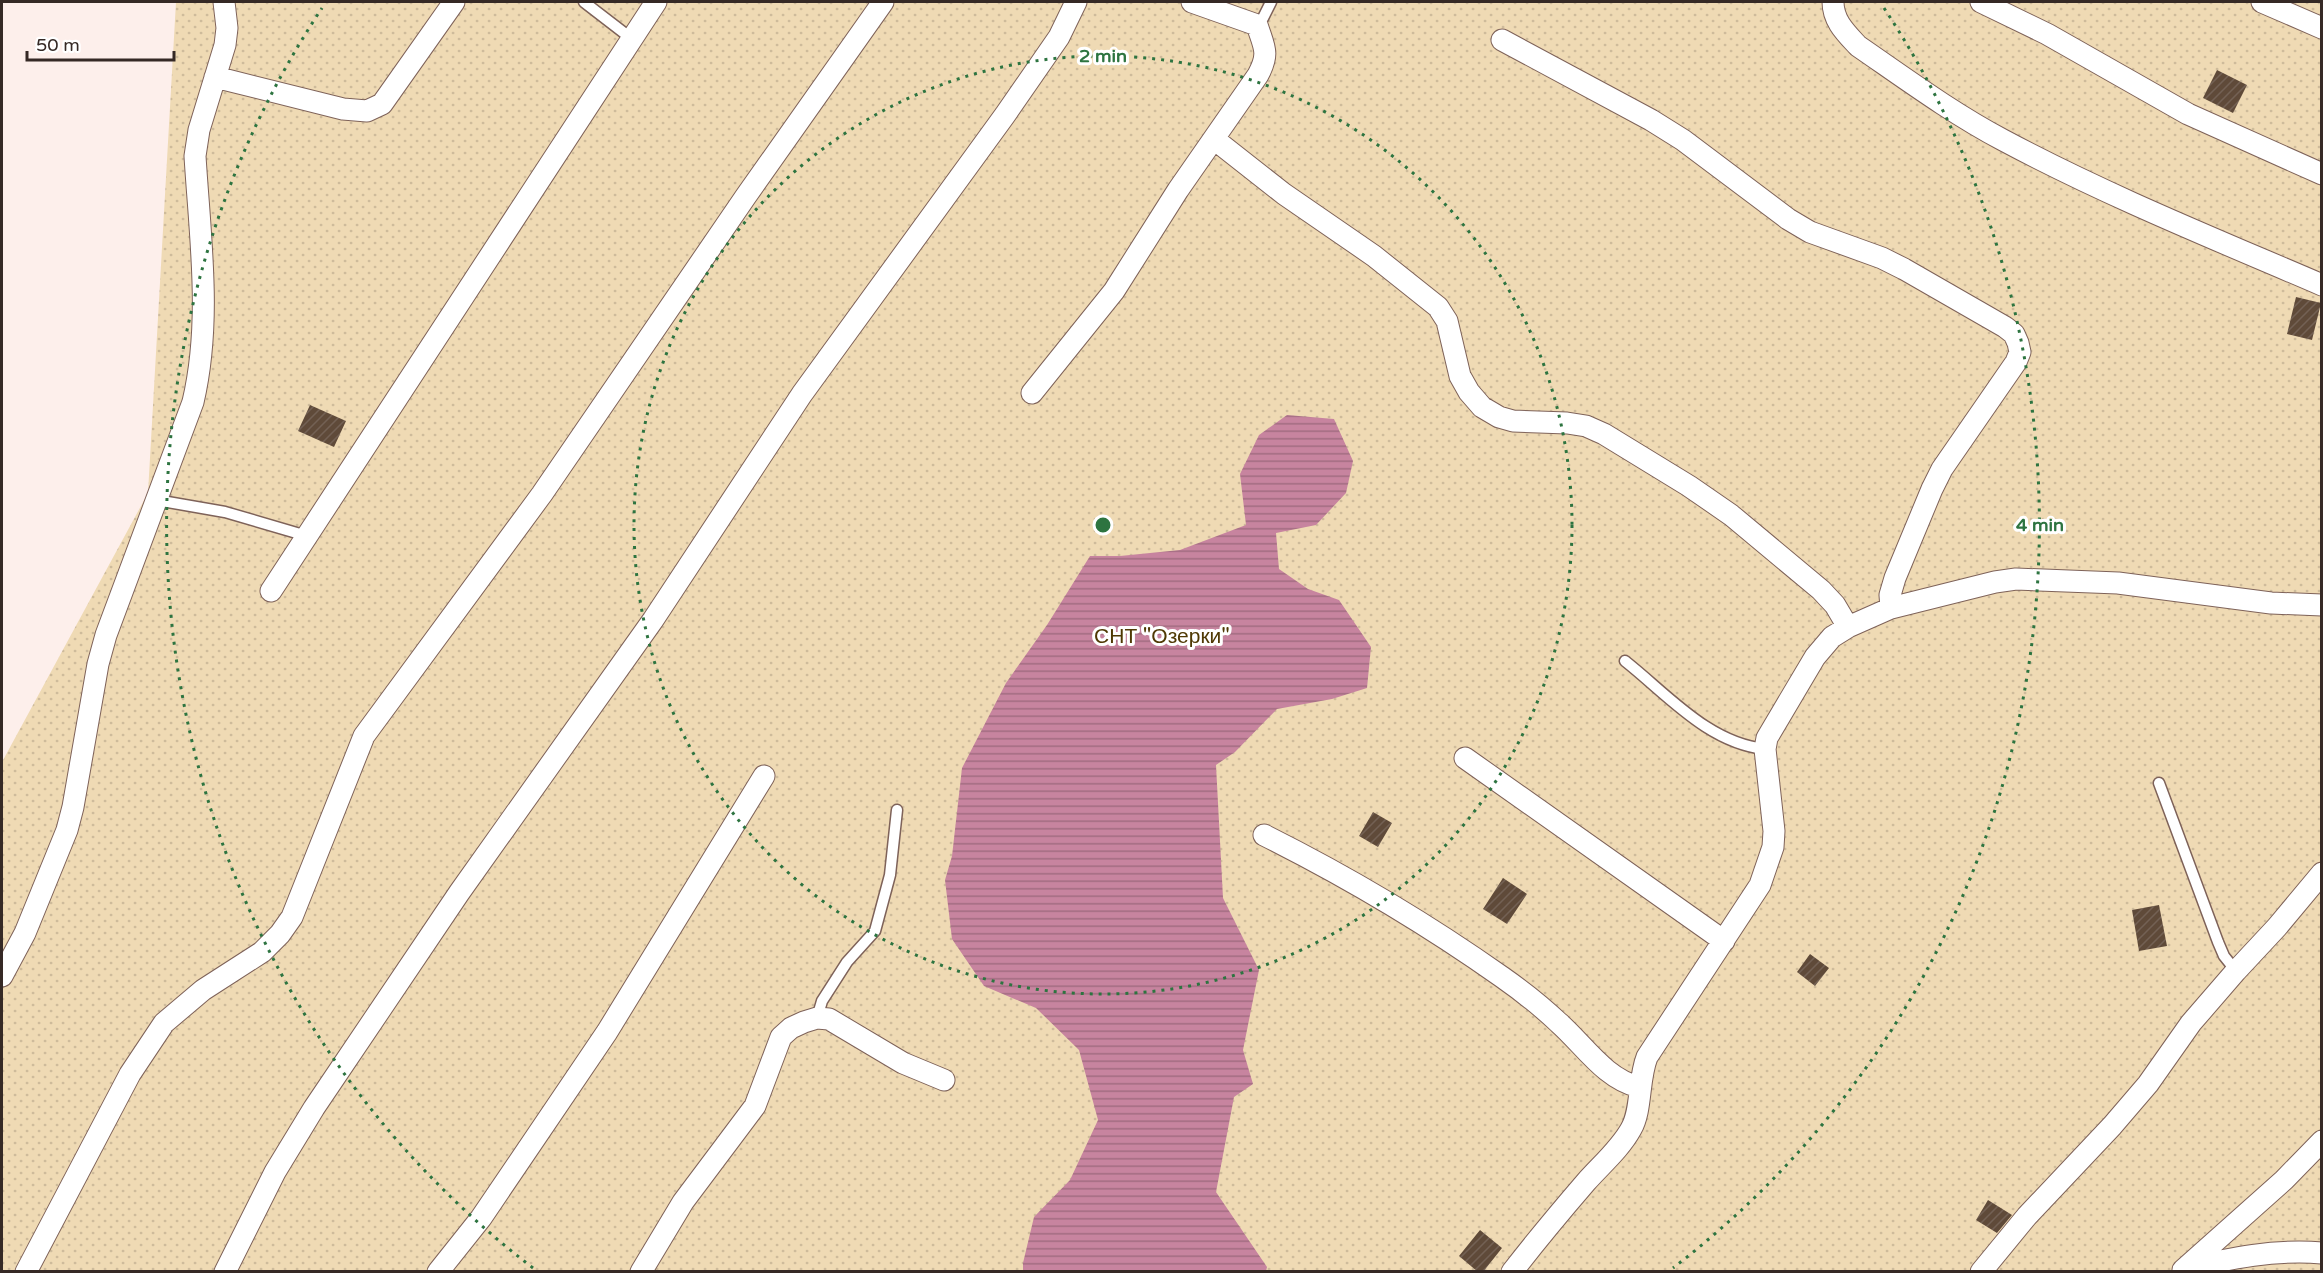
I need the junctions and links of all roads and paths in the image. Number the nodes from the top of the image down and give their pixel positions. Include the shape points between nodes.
1 (224, 2) edge
2 (454, 2) edge
3 (584, 2) edge
4 (656, 2) edge
5 (883, 2) edge
6 (1076, 2) edge
7 (1192, 2) edge
8 (1271, 2) edge
9 (1833, 2) edge
10 (1981, 2) edge
11 (2262, 2) edge
12 (1257, 25) junction
13 (2322, 28) edge
14 (632, 39) junction
15 (1502, 40) dead end
16 (215, 77) junction
17 (1214, 139) junction
18 (2322, 174) edge
19 (2322, 285) edge
20 (1032, 393) dead end
21 (156, 500) junction
22 (307, 536) junction
23 (271, 591) dead end
24 (2322, 605) edge
25 (1891, 608) junction
26 (1848, 627) junction
27 (1625, 661) dead end
28 (1765, 749) junction
29 (1465, 758) dead end
30 (764, 776) dead end
31 (2159, 783) dead end
32 (897, 810) dead end
33 (1264, 836) dead end
34 (2322, 873) edge
35 (1724, 941) junction
36 (2235, 971) junction
37 (2, 976) edge
38 (817, 1018) junction
39 (944, 1080) dead end
40 (1639, 1087) junction
41 (2322, 1141) edge
42 (2322, 1253) edge
43 (2181, 1271) edge
44 (26, 1272) edge
45 (225, 1272) edge
46 (438, 1272) edge
47 (641, 1272) edge
48 (1512, 1272) edge
49 (1981, 1272) edge

1 - 16 street via 225,45
2 - 16 street via 382,104 367,111 343,109
3 - 14 lane
4 - 14 street
5 - 44 street via 542,494 364,736 295,909 280,934 262,952 203,990 164,1023 130,1074
6 - 45 street via 1059,37 1012,106 822,366 653,620 459,893 314,1108 275,1172
7 - 12 street
8 - 12 lane
9 - 19 street via 1836,19 1858,46 1966,119 2138,205
10 - 18 street via 2047,34 2188,114
11 - 13 street
12 - 17 street via 1265,61
14 - 22 street
15 - 25 street via 1651,120 1810,232 1904,269 2014,334 2020,352 2016,362 1942,469 1895,578
16 - 21 street via 195,156 204,321 201,369 193,402
17 - 20 street via 1114,291
17 - 26 street via 1438,307 1447,321 1460,376 1482,407 1514,422 1567,423 1604,434 1731,515 1821,591
21 - 22 lane via 225,512
21 - 37 street via 98,664 67,830 25,933
22 - 23 street
24 - 25 street via 2271,603 2118,583 2016,579
25 - 26 street
26 - 28 street via 1832,637 1815,657 1773,726
27 - 28 lane via 1692,717 1737,744
28 - 35 street via 1773,847 1760,885
29 - 35 street
30 - 46 street via 607,1032 481,1218
31 - 36 lane via 2218,942
32 - 38 lane via 890,875 875,931 847,962 822,1001
33 - 40 street via 1401,910 1502,977 1559,1023 1614,1077
34 - 36 street
35 - 40 street via 1647,1057
36 - 49 street via 2141,1092
38 - 39 street via 842,1025 903,1063
38 - 47 street via 791,1028 781,1037 755,1106 688,1195
40 - 48 street via 1637,1111 1623,1142
41 - 43 street
42 - 43 street via 2266,1253

